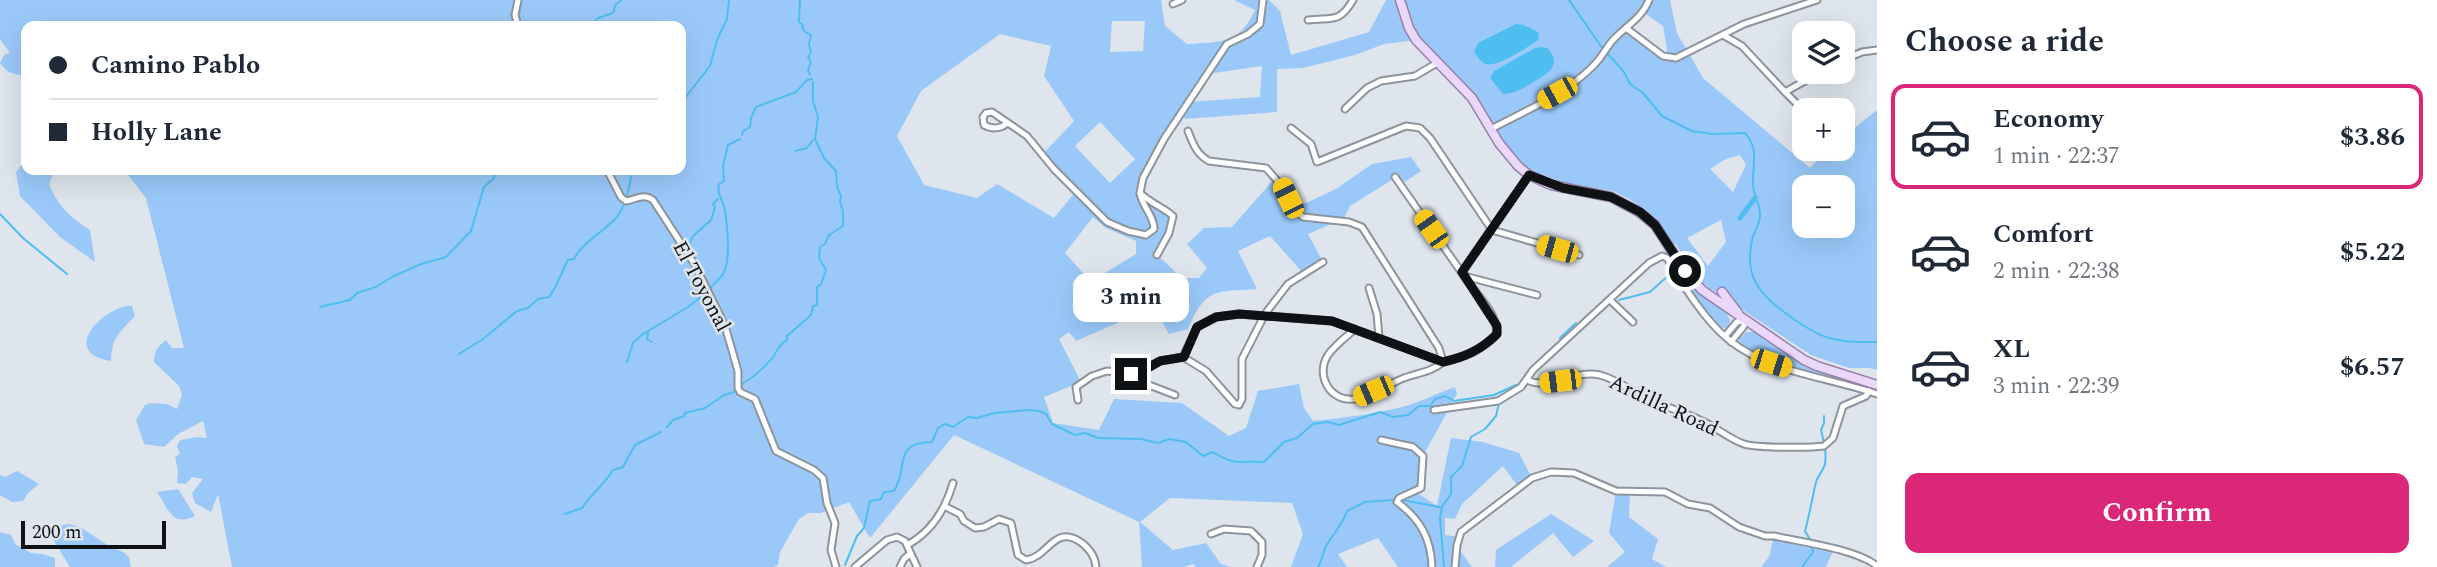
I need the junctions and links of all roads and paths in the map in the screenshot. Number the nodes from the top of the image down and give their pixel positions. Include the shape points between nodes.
1 (518, 0) edge
2 (1182, 0) edge
3 (1263, 0) edge
4 (1353, 0) edge
5 (1399, 0) edge
6 (1649, 0) edge
7 (1817, 0) edge
8 (1173, 4) dead end
9 (1308, 20) dead end
10 (517, 21) edge
11 (1626, 28) junction
12 (1723, 35) junction
13 (1877, 50) edge
14 (1855, 55) edge
15 (1437, 63) junction
16 (1799, 84) edge
17 (1785, 92) junction
18 (1792, 99) edge
19 (1345, 109) dead end
20 (1006, 124) dead end
21 (1291, 128) dead end
22 (1491, 129) junction
23 (1188, 131) dead end
24 (610, 175) edge
25 (1529, 175) junction
26 (1395, 177) dead end
27 (1140, 193) junction
28 (1492, 230) junction
29 (1157, 254) dead end
30 (1579, 255) dead end
31 (1322, 262) dead end
32 (1463, 274) junction
33 (1369, 288) dead end
34 (1722, 292) dead end
35 (1538, 295) dead end
36 (1610, 300) junction
37 (1265, 314) junction
38 (1742, 318) junction
39 (1633, 322) dead end
40 (1355, 329) junction
41 (1725, 336) junction
42 (1379, 337) junction
43 (1731, 342) junction
44 (1184, 357) junction
45 (1443, 362) junction
46 (1134, 374) junction
47 (1527, 380) junction
48 (1877, 385) edge
49 (1869, 391) junction
50 (1877, 394) edge
51 (1175, 395) dead end
52 (1078, 400) dead end
53 (1434, 410) dead end
54 (1381, 440) dead end
55 (953, 483) dead end
56 (946, 507) junction
57 (1211, 534) dead end
58 (906, 545) junction
59 (910, 554) junction
60 (1877, 566) edge
61 (836, 567) edge
62 (855, 567) edge
63 (900, 567) edge
64 (917, 567) edge
65 (1096, 567) edge
66 (1257, 567) edge
67 (1432, 567) edge
68 (1455, 567) edge

1 - 10 street
2 - 8 street
3 - 27 street via 1260,24 1227,44 1163,141
4 - 9 street via 1345,14 1335,19
5 - 15 main road via 1416,40
6 - 11 street
7 - 12 street
11 - 12 street via 1663,56 1676,58
11 - 22 street via 1585,74
12 - 17 street via 1742,46
13 - 14 street
15 - 19 street via 1415,76 1381,81
15 - 22 main road via 1472,98
16 - 17 street
17 - 18 street
20 - 27 street via 1027,136 1107,222 1146,235 1154,229 1154,220
21 - 28 street via 1311,144 1317,162 1406,126 1420,128
22 - 25 main road via 1509,157
23 - 45 street via 1201,157 1209,161 1266,168 1303,217 1362,227 1435,341
24 - 61 street, El Toyonal via 626,201 648,196 653,200 695,265 729,337 738,388 755,399 776,451 823,478 835,523 831,550
25 - 28 street
25 - 38 main road via 1563,188 1611,197 1640,212 1655,225 1695,284
26 - 32 street
27 - 29 street via 1173,216
28 - 30 street
28 - 32 street
31 - 37 street via 1288,284
32 - 35 street
32 - 45 street via 1492,316 1497,334 1484,347
33 - 42 street
34 - 38 main road
36 - 39 street
36 - 41 street via 1649,263 1665,257
36 - 47 street
37 - 40 street via 1332,321
37 - 44 street via 1216,317 1197,327
37 - 44 street via 1242,359 1239,405 1206,371
38 - 41 street
38 - 43 street via 1744,326
38 - 48 main road via 1817,366
40 - 42 street
40 - 45 street via 1326,358 1323,376 1329,391 1341,398 1356,399
41 - 43 street
42 - 45 street
43 - 49 street via 1771,363
44 - 46 street via 1160,361
46 - 51 street via 1136,380
46 - 52 street via 1108,371 1092,376 1076,387
47 - 49 street, Ardilla Road via 1544,383 1582,373 1601,375 1745,444 1772,446 1824,446 1833,438 1843,406 1864,398
47 - 53 street via 1498,401
49 - 50 street
54 - 67 street via 1413,447 1423,456 1421,488 1397,502 1423,527
55 - 56 street
56 - 58 street via 923,536
56 - 65 street via 975,528 999,519 1011,523 1018,555 1026,560 1067,537 1088,549
57 - 66 street via 1224,529 1251,531 1262,542
58 - 59 street
58 - 62 street via 897,537 887,540
59 - 63 street
59 - 64 street
60 - 68 street via 1834,549 1739,527 1710,508 1688,504 1665,492 1616,491 1574,473 1551,472 1532,478 1461,532

